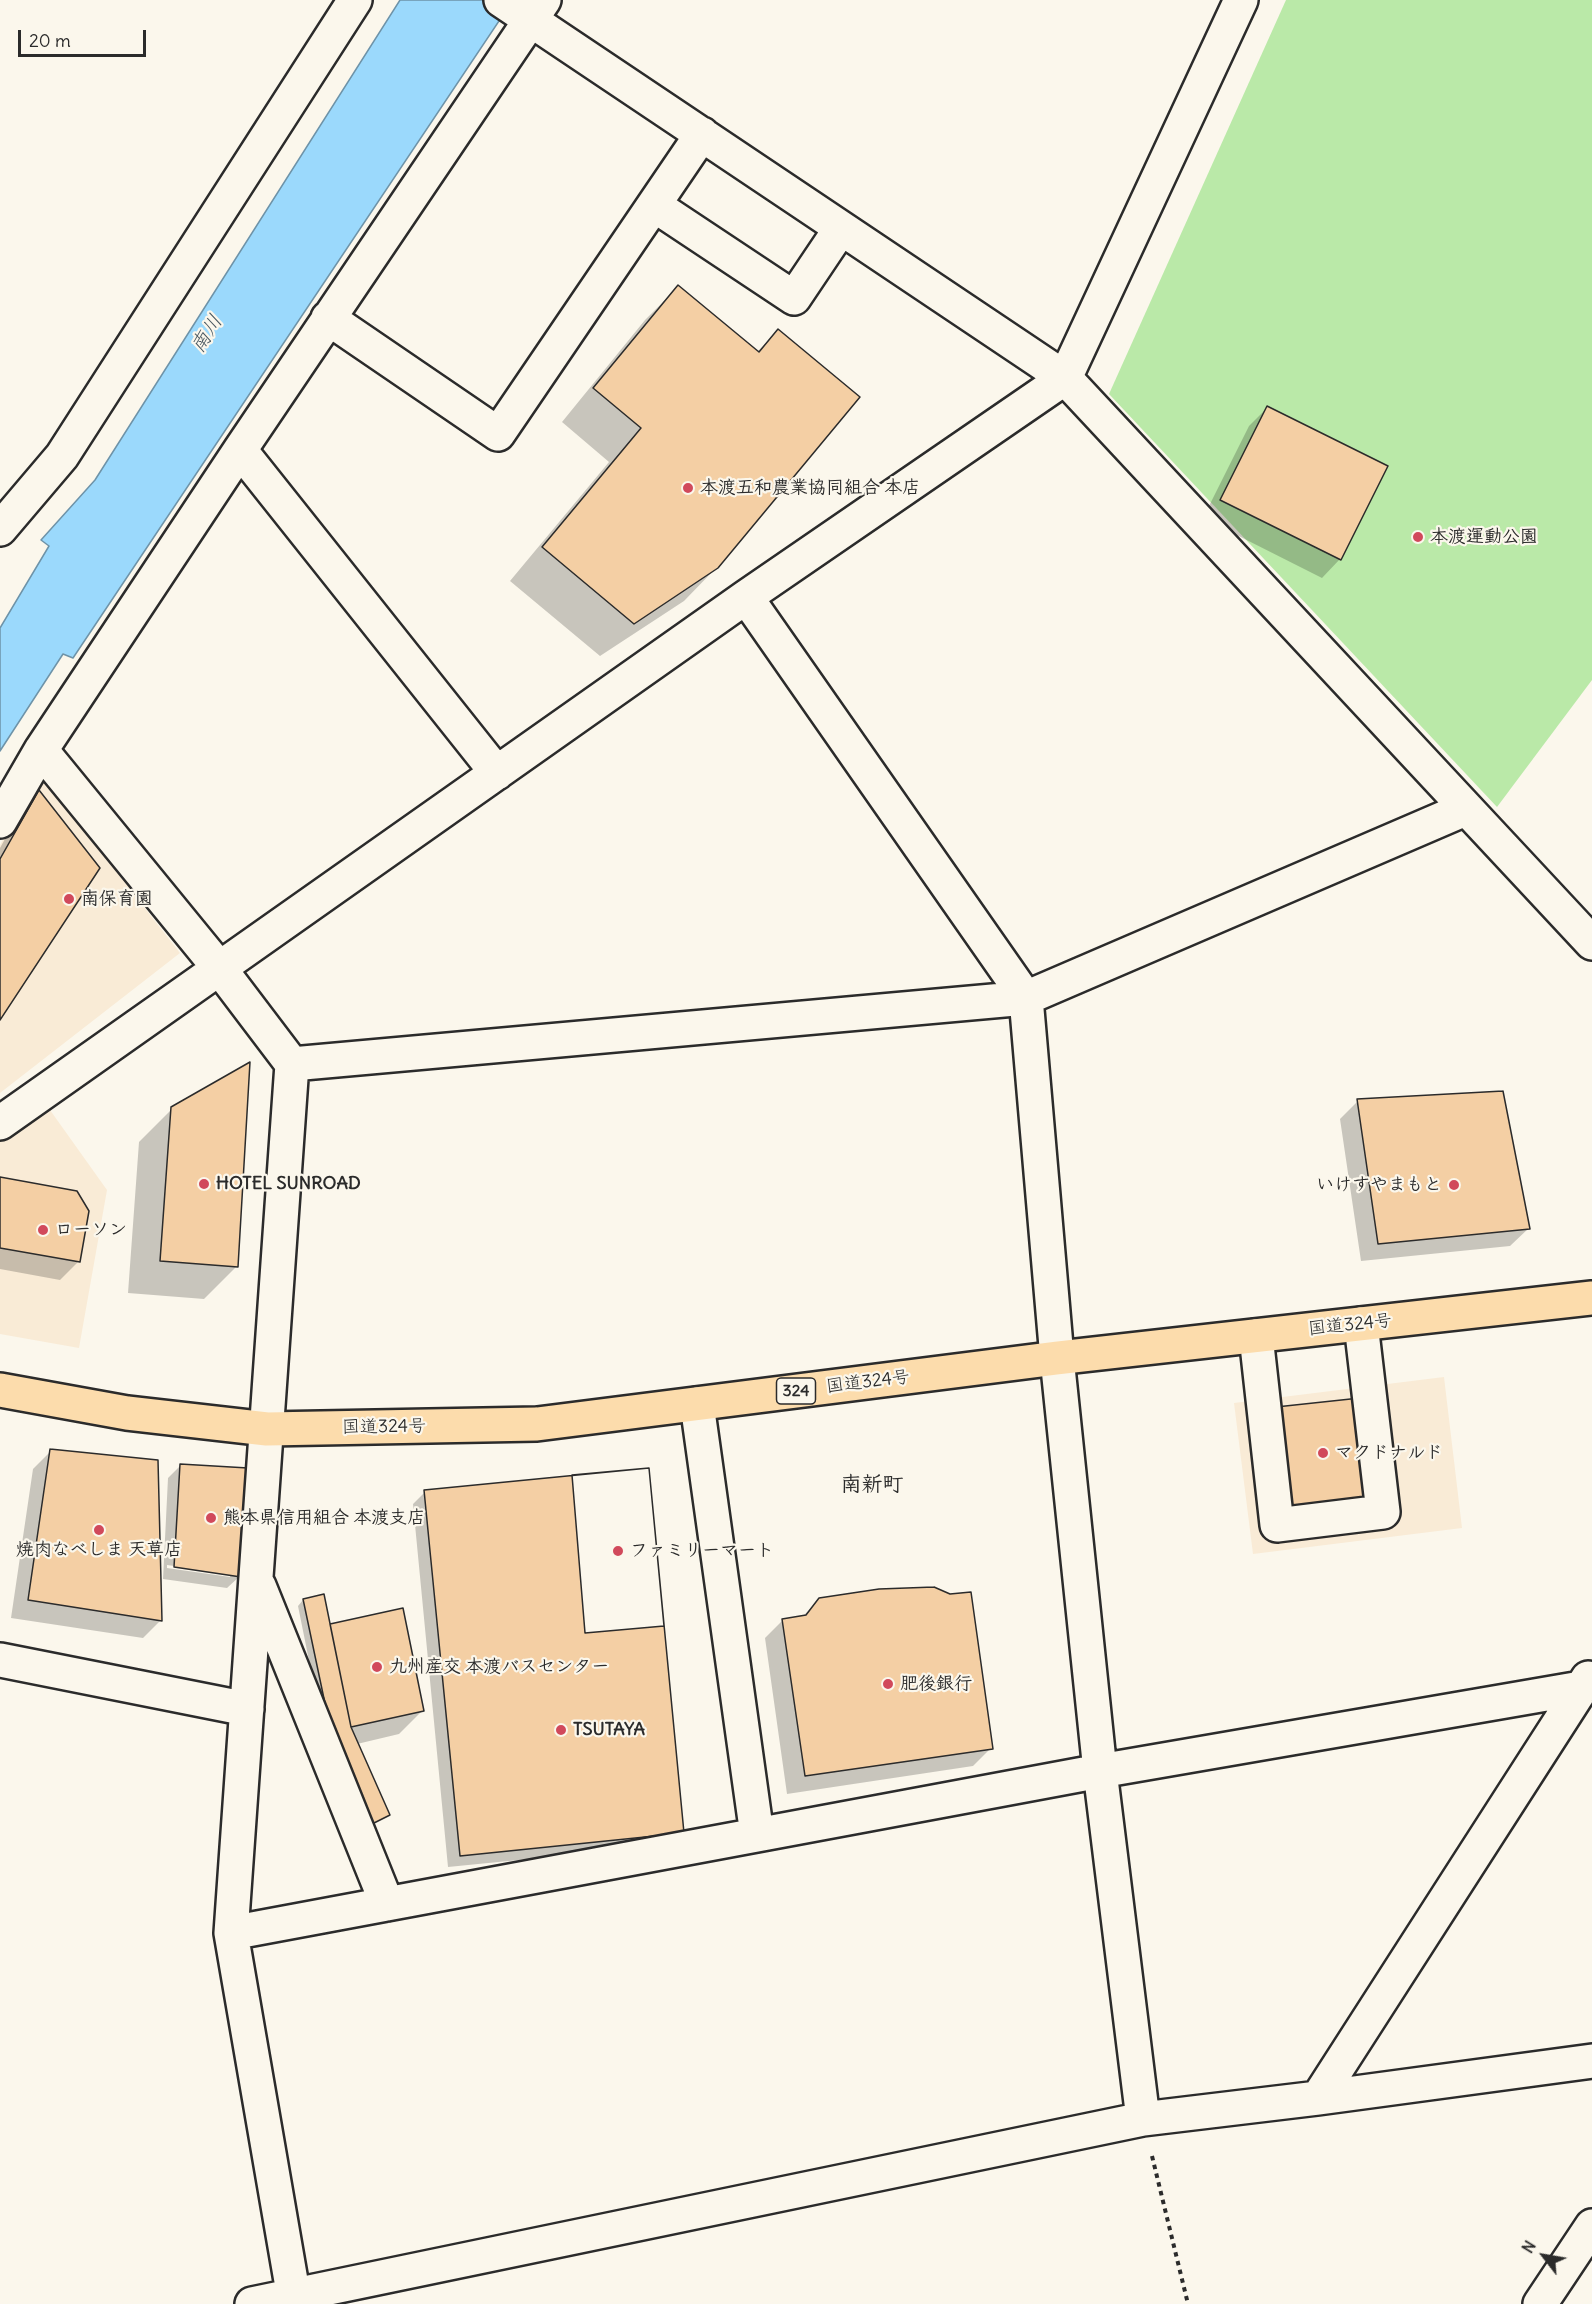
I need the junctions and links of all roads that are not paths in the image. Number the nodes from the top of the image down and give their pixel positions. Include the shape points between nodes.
1 (355, 0) edge
2 (1241, 0) edge
3 (524, 8) edge
4 (702, 134) junction
5 (654, 205) junction
6 (841, 228) junction
7 (328, 318) junction
8 (1065, 378) junction
9 (240, 450) junction
10 (0, 529) edge
11 (746, 597) junction
12 (41, 750) junction
13 (497, 773) junction
14 (1466, 809) junction
15 (0, 821) edge
16 (1592, 943) edge
17 (220, 969) junction
18 (1026, 998) junction
19 (292, 1064) junction
20 (0, 1123) edge
21 (1592, 1298) edge
22 (1361, 1324) junction
23 (1256, 1336) junction
24 (1057, 1358) junction
25 (0, 1390) edge
26 (697, 1404) junction
27 (267, 1429) junction
28 (256, 1578) junction
29 (0, 1660) edge
30 (1587, 1680) edge
31 (247, 1710) junction
32 (1100, 1771) junction
33 (757, 1835) junction
34 (387, 1904) junction
35 (231, 1933) junction
36 (1592, 2061) edge
37 (1318, 2098) junction
38 (1143, 2119) junction
39 (1592, 2226) edge
40 (294, 2300) edge
41 (252, 2304) edge
42 (1540, 2304) edge

1 - 10 street via 63,456
2 - 8 street
3 - 4 street
3 - 7 street
4 - 5 street
4 - 6 street
5 - 6 street via 794,298
5 - 7 street via 498,434
6 - 8 street
7 - 9 street
8 - 11 street
8 - 14 street
9 - 12 street
9 - 13 street
11 - 13 street
11 - 18 street
12 - 15 street
12 - 17 street
13 - 17 street
14 - 16 street
14 - 18 street
17 - 19 street
17 - 20 street
18 - 19 street
18 - 24 street
19 - 27 street
21 - 22 highway, 国道324号 / 324
22 - 23 highway, 国道324号 / 324
22 - 23 street via 1383,1512 1277,1525
23 - 24 highway, 国道324号 / 324
24 - 26 highway, 国道324号 / 324
24 - 32 street
25 - 27 highway, 国道324号 / 324 via 127,1413
26 - 27 highway, 国道324号 / 324 via 537,1424
26 - 33 street
27 - 28 street
28 - 31 street
28 - 34 street
29 - 31 street
30 - 32 street
30 - 37 street
31 - 35 street
32 - 33 street
32 - 38 street
33 - 34 street
34 - 35 street
35 - 40 street
36 - 37 street
37 - 38 street
38 - 40 street
39 - 42 street
40 - 41 street

